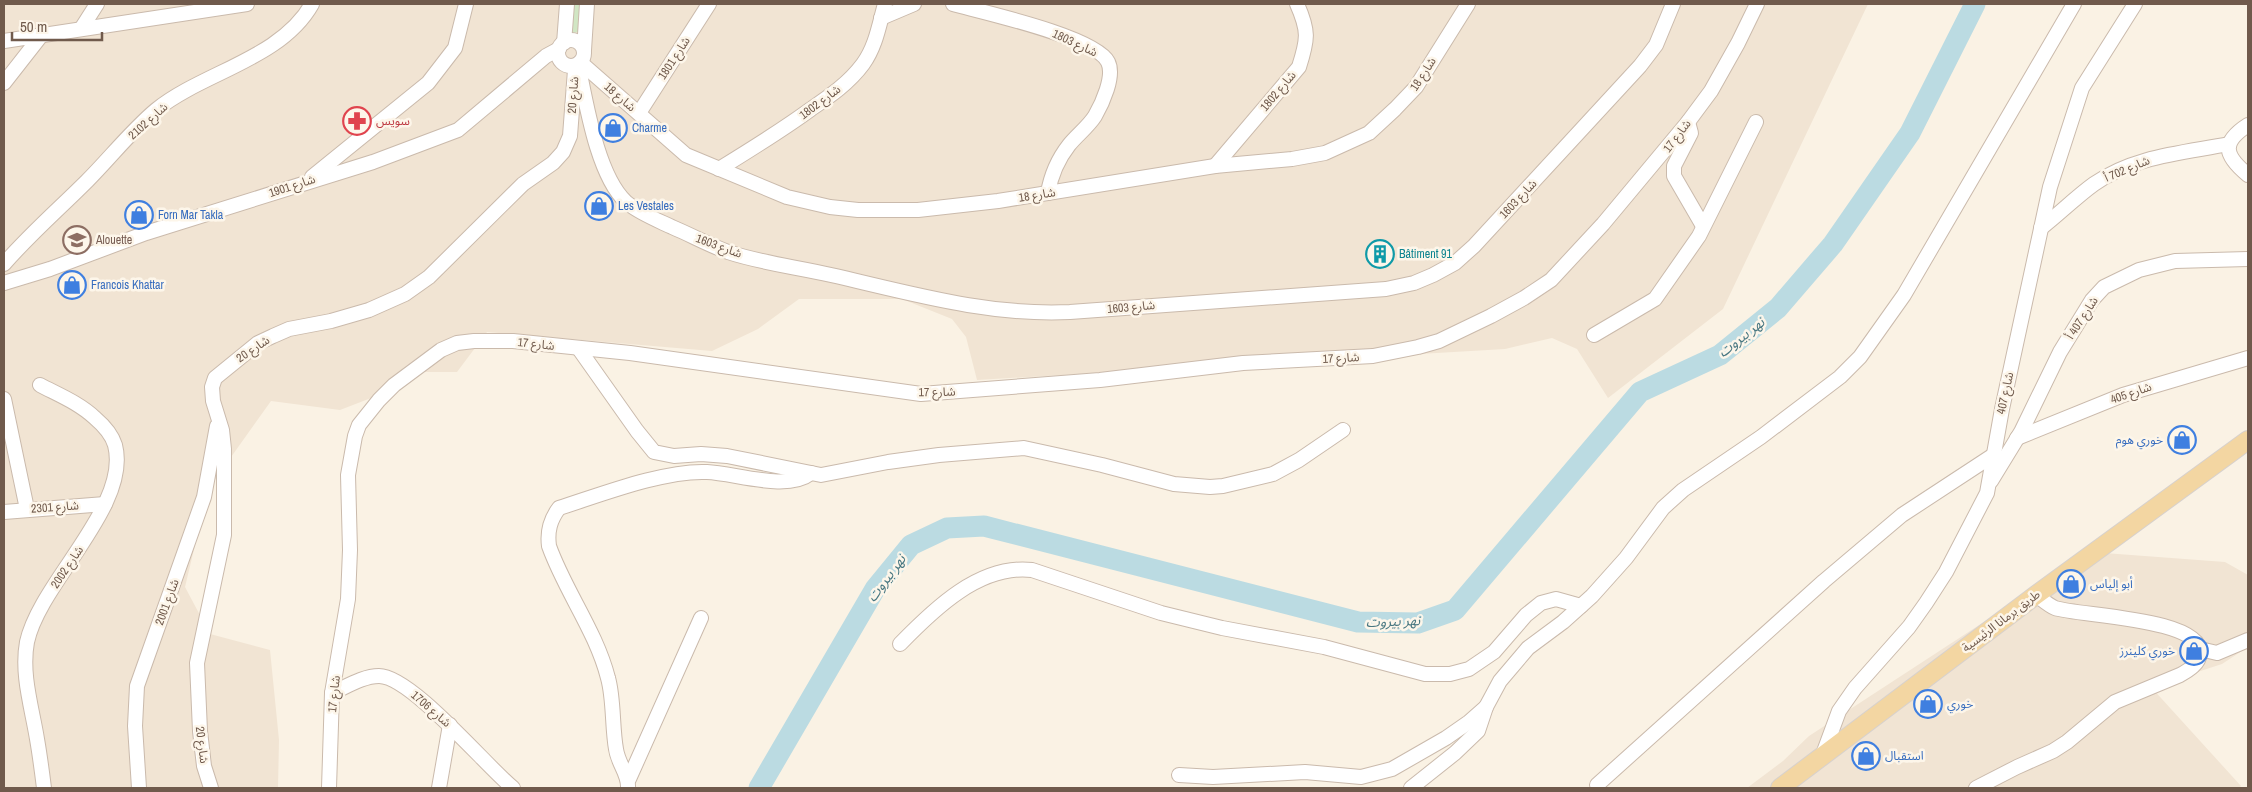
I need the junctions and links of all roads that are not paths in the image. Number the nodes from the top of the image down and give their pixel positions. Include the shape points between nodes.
1 (97, 4) edge
2 (247, 4) edge
3 (312, 4) edge
4 (466, 4) edge
5 (567, 4) edge
6 (587, 4) edge
7 (709, 4) edge
8 (886, 4) edge
9 (914, 4) edge
10 (953, 4) edge
11 (1297, 4) edge
12 (1468, 4) edge
13 (1673, 4) edge
14 (1757, 4) edge
15 (2074, 4) edge
16 (2136, 4) edge
17 (881, 18) junction
18 (81, 29) junction
19 (40, 37) junction
20 (4, 41) edge
21 (562, 46) junction
22 (579, 60) junction
23 (4, 82) edge
24 (639, 113) junction
25 (1688, 122) junction
26 (1756, 122) dead end
27 (2248, 125) edge
28 (2229, 144) junction
29 (1215, 166) junction
30 (719, 169) junction
31 (2248, 175) edge
32 (306, 182) junction
33 (1048, 193) junction
34 (1703, 226) junction
35 (2042, 228) junction
36 (2248, 259) edge
37 (4, 264) edge
38 (4, 283) edge
39 (1594, 335) dead end
40 (579, 349) junction
41 (2248, 358) edge
42 (40, 385) dead end
43 (4, 399) edge
44 (218, 418) junction
45 (1343, 430) dead end
46 (2018, 438) junction
47 (2248, 440) edge
48 (1992, 456) junction
49 (811, 473) junction
50 (1991, 482) junction
51 (106, 504) junction
52 (27, 510) junction
53 (4, 512) edge
54 (2036, 595) junction
55 (1581, 606) junction
56 (700, 618) dead end
57 (2248, 640) edge
58 (900, 644) dead end
59 (2200, 649) junction
60 (332, 693) junction
61 (1486, 707) junction
62 (450, 725) junction
63 (1822, 756) junction
64 (1179, 775) dead end
65 (628, 784) edge
66 (1597, 785) dead end
67 (44, 788) edge
68 (139, 788) edge
69 (210, 788) edge
70 (329, 788) edge
71 (439, 788) edge
72 (513, 788) edge
73 (1411, 788) edge
74 (1780, 788) edge
75 (1976, 788) edge

1 - 18 street
2 - 18 street
3 - 37 street, شارع 2102 via 286,36 157,109 87,182 30,234
4 - 32 street via 455,48 428,83
5 - 21 street
6 - 22 street
7 - 24 street, شارع 1801
8 - 17 street, شارع 1802
9 - 17 street
10 - 33 street, شارع 1803 via 1059,34 1095,50 1107,60 1110,71 1100,107 1062,156 1051,178
11 - 29 street, شارع 1802 via 1307,26 1298,67
12 - 29 street, شارع 18 via 1416,88 1369,133 1325,153
13 - 22 street, شارع 1603 via 1656,45 1640,66 1474,246 1455,263 1432,275 1414,283 1358,292 1036,314 990,310 928,298 728,252 650,217 626,202 606,173 588,112
14 - 25 street, شارع 17 via 1711,91
15 - 55 street via 1909,286 1860,357 1840,377 1761,437 1672,499 1626,558
16 - 35 street, شارع 407 via 2082,88 2050,186
17 - 30 street, شارع 1802 via 877,38 863,63 839,89 775,135
18 - 19 street
19 - 20 street
19 - 23 street
21 - 22 street via 576,41
21 - 22 street, شارع 18 via 562,61 569,66
21 - 32 street, شارع 1901 via 458,130 373,162
22 - 24 street, شارع 18
22 - 44 street, شارع 20 via 570,136 559,158 523,184 429,277 405,294 343,318 288,329 258,343 215,378 212,387
24 - 30 street, شارع 18 via 686,155
25 - 34 street via 1691,133 1674,166 1674,176
25 - 40 street, شارع 17 via 1609,218 1551,280 1524,298 1439,341 1395,352 1373,356 1243,362 1100,380 921,394 630,353
26 - 34 street
27 - 28 street via 2234,135
28 - 31 street via 2232,159
28 - 35 street, شارع 702 أ via 2170,154 2125,168 2094,184
29 - 33 street, شارع 18
30 - 33 street, شارع 18 via 787,197 858,210 918,210
32 - 38 street, شارع 1901
34 - 39 street via 1655,299
35 - 48 street, شارع 407
36 - 46 street, شارع 407 أ via 2175,261 2139,270 2104,287 2092,300 2060,352
40 - 49 street via 654,452 674,456 727,456
40 - 60 street, شارع 17 via 513,341 457,343 440,350 394,385 366,415 355,436 348,475 348,599
41 - 46 street, شارع 405 via 2123,395
42 - 51 street, شارع 2002 via 80,405 96,418 115,444 115,471
43 - 52 street
44 - 68 street, شارع 2001 via 204,497 136,686
44 - 69 street, شارع 20 via 224,449 224,535 197,663 200,731
45 - 49 street via 1273,474 1210,488 1174,484 1024,448 922,458 832,474
46 - 50 street, شارع 407 أ
47 - 54 main road, طريق برمانا الرئيسية
48 - 50 street, شارع 407
48 - 66 street via 1894,521
49 - 65 street via 796,480 706,472 679,474 601,494 559,508 555,513 548,528 549,546 609,679 617,756
50 - 63 street, شارع 407 via 1937,587 1909,627 1847,698 1832,725
51 - 52 street, شارع 2301
51 - 67 street, شارع 2002 via 36,615 28,641 25,657 28,690
52 - 53 street, شارع 2301
54 - 59 street via 2055,608 2142,622 2185,633
54 - 63 main road, طريق برمانا الرئيسية
55 - 58 street via 1556,599 1541,604 1526,615 1494,652 1469,669 1450,674 1425,674 1324,647 1170,615 1032,570 1018,569 996,574 958,593
55 - 61 street via 1528,648 1496,685
56 - 65 street
57 - 59 street via 2217,653
59 - 75 street via 2199,657 2189,670 2115,702 2053,751
60 - 62 street, شارع 1706 via 369,677 392,679
60 - 70 street, شارع 17
61 - 64 street via 1453,732 1392,769 1361,777 1305,772 1213,777
61 - 73 street via 1478,731
62 - 71 street
62 - 72 street, شارع 1706
63 - 74 main road, طريق برمانا الرئيسية

